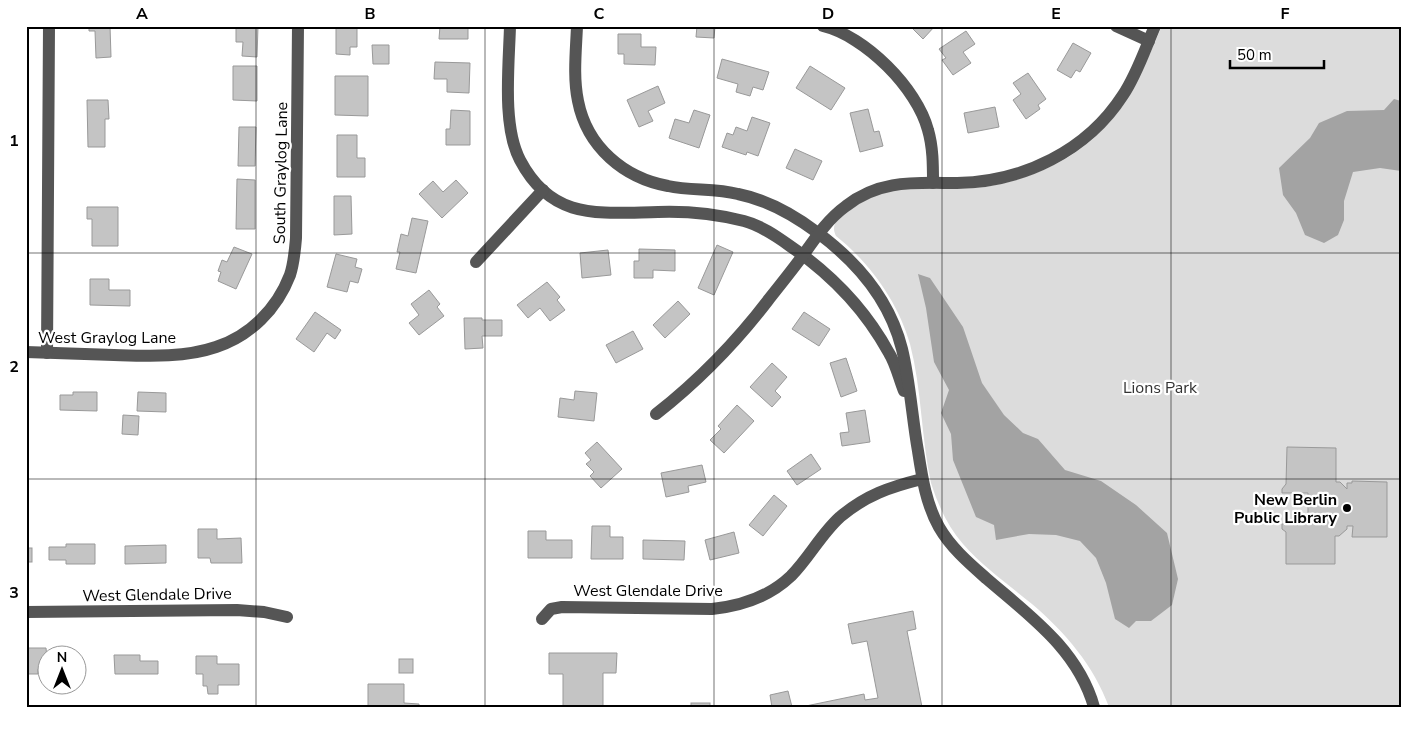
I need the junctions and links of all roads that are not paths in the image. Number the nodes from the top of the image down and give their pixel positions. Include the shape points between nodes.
1 (49, 26) edge
2 (298, 26) edge
3 (510, 26) edge
4 (576, 26) edge
5 (823, 26) edge
6 (1116, 26) edge
7 (1155, 26) edge
8 (1149, 40) junction
9 (933, 183) junction
10 (542, 190) junction
11 (818, 233) junction
12 (803, 254) junction
13 (476, 262) dead end
14 (266, 314) joint
15 (26, 352) edge
16 (47, 353) junction
17 (656, 414) dead end
18 (913, 419) junction
19 (922, 479) junction
20 (26, 612) edge
21 (288, 617) dead end
22 (542, 619) dead end
23 (1094, 707) edge

1 - 16 street
2 - 14 street, South Graylog Lane via 294,260 279,298
3 - 10 street via 509,114 512,138 519,159
4 - 11 street via 578,100 594,141 609,158 624,170 646,180 735,193 764,201 786,211
5 - 9 street via 836,29 871,52 898,78 917,103 928,129
6 - 8 street
7 - 8 street
8 - 9 street via 1128,88 1107,118 1069,150 1035,168 1008,176
9 - 11 street via 909,182 870,190 846,206
10 - 12 street via 564,205 597,213 683,212 745,221
10 - 13 street
11 - 12 street
11 - 18 street via 864,275 890,314 902,348
12 - 17 street via 723,352
12 - 18 street via 839,285 871,324 890,354
14 - 16 street, West Graylog Lane via 252,328 227,343 188,353
15 - 16 street, West Graylog Lane
18 - 19 street
19 - 22 street, West Glendale Drive via 876,492 858,504 840,518 792,575 774,590 749,602 712,609 562,607 551,609
19 - 23 street via 932,512 946,538 964,559 1056,641 1082,676
20 - 21 street, West Glendale Drive via 237,610

